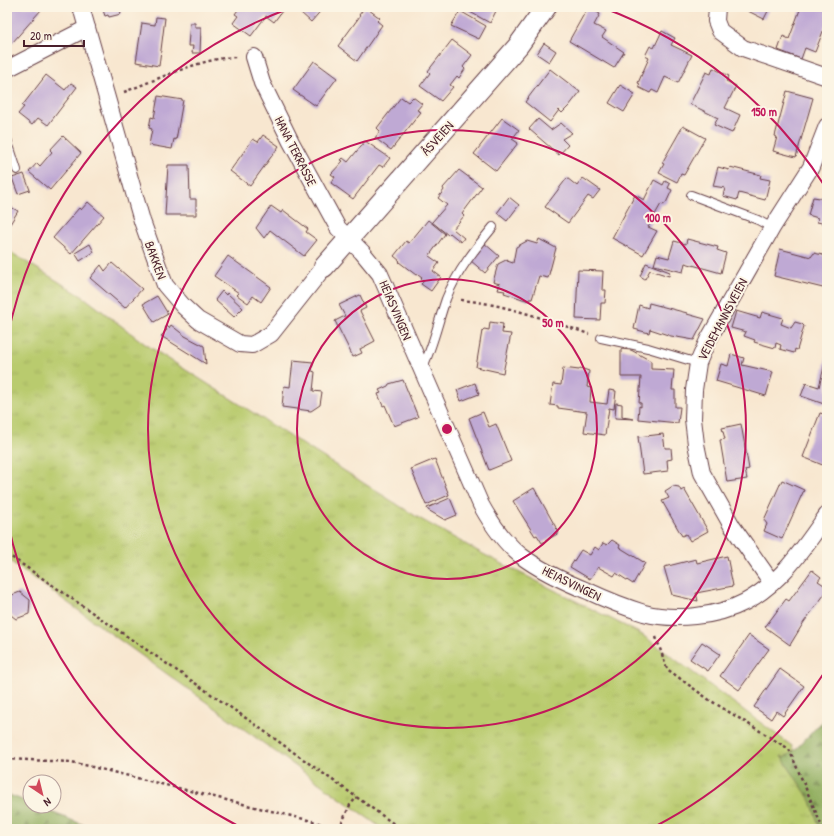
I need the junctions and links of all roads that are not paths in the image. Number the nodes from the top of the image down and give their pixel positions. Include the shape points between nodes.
1 (81, 7) edge
2 (546, 7) edge
3 (717, 7) edge
4 (87, 28) junction
5 (254, 57) road end
6 (7, 69) edge
7 (827, 77) edge
8 (827, 126) edge
9 (7, 139) edge
10 (822, 155) edge
11 (17, 170) dead end
12 (691, 195) dead end
13 (493, 226) dead end
14 (772, 228) junction
15 (348, 240) junction
16 (324, 267) joint
17 (601, 338) road end
18 (698, 363) junction
19 (422, 370) junction
20 (827, 515) edge
21 (772, 583) junction

1 - 4 street, BAKKEN
2 - 15 street, ÅSVEIEN via 518,46
3 - 7 street via 716,21 720,31 743,48
4 - 6 street
4 - 16 street, BAKKEN via 142,221 160,274 165,285 198,320 240,344 252,345 271,334
5 - 15 street, HANA TERRASSE via 262,83 294,149 338,228
8 - 10 street, VEIDEMANNSVEIEN
9 - 11 lane
10 - 14 street, VEIDEMANNSVEIEN
12 - 14 lane via 758,220
13 - 19 lane via 456,277 446,298
14 - 18 street, VEIDEMANNSVEIEN via 718,321
15 - 16 street, ÅSVEIEN
15 - 19 street, HEIASVINGEN via 380,274
17 - 18 lane via 648,348
18 - 21 street, VEIDEMANNSVEIEN via 693,419 702,473 732,526
19 - 21 street, HEIASVINGEN via 481,505 492,523 520,555 557,579 645,613 685,617 720,611 743,603
20 - 21 street, HEIASVINGEN via 792,563

